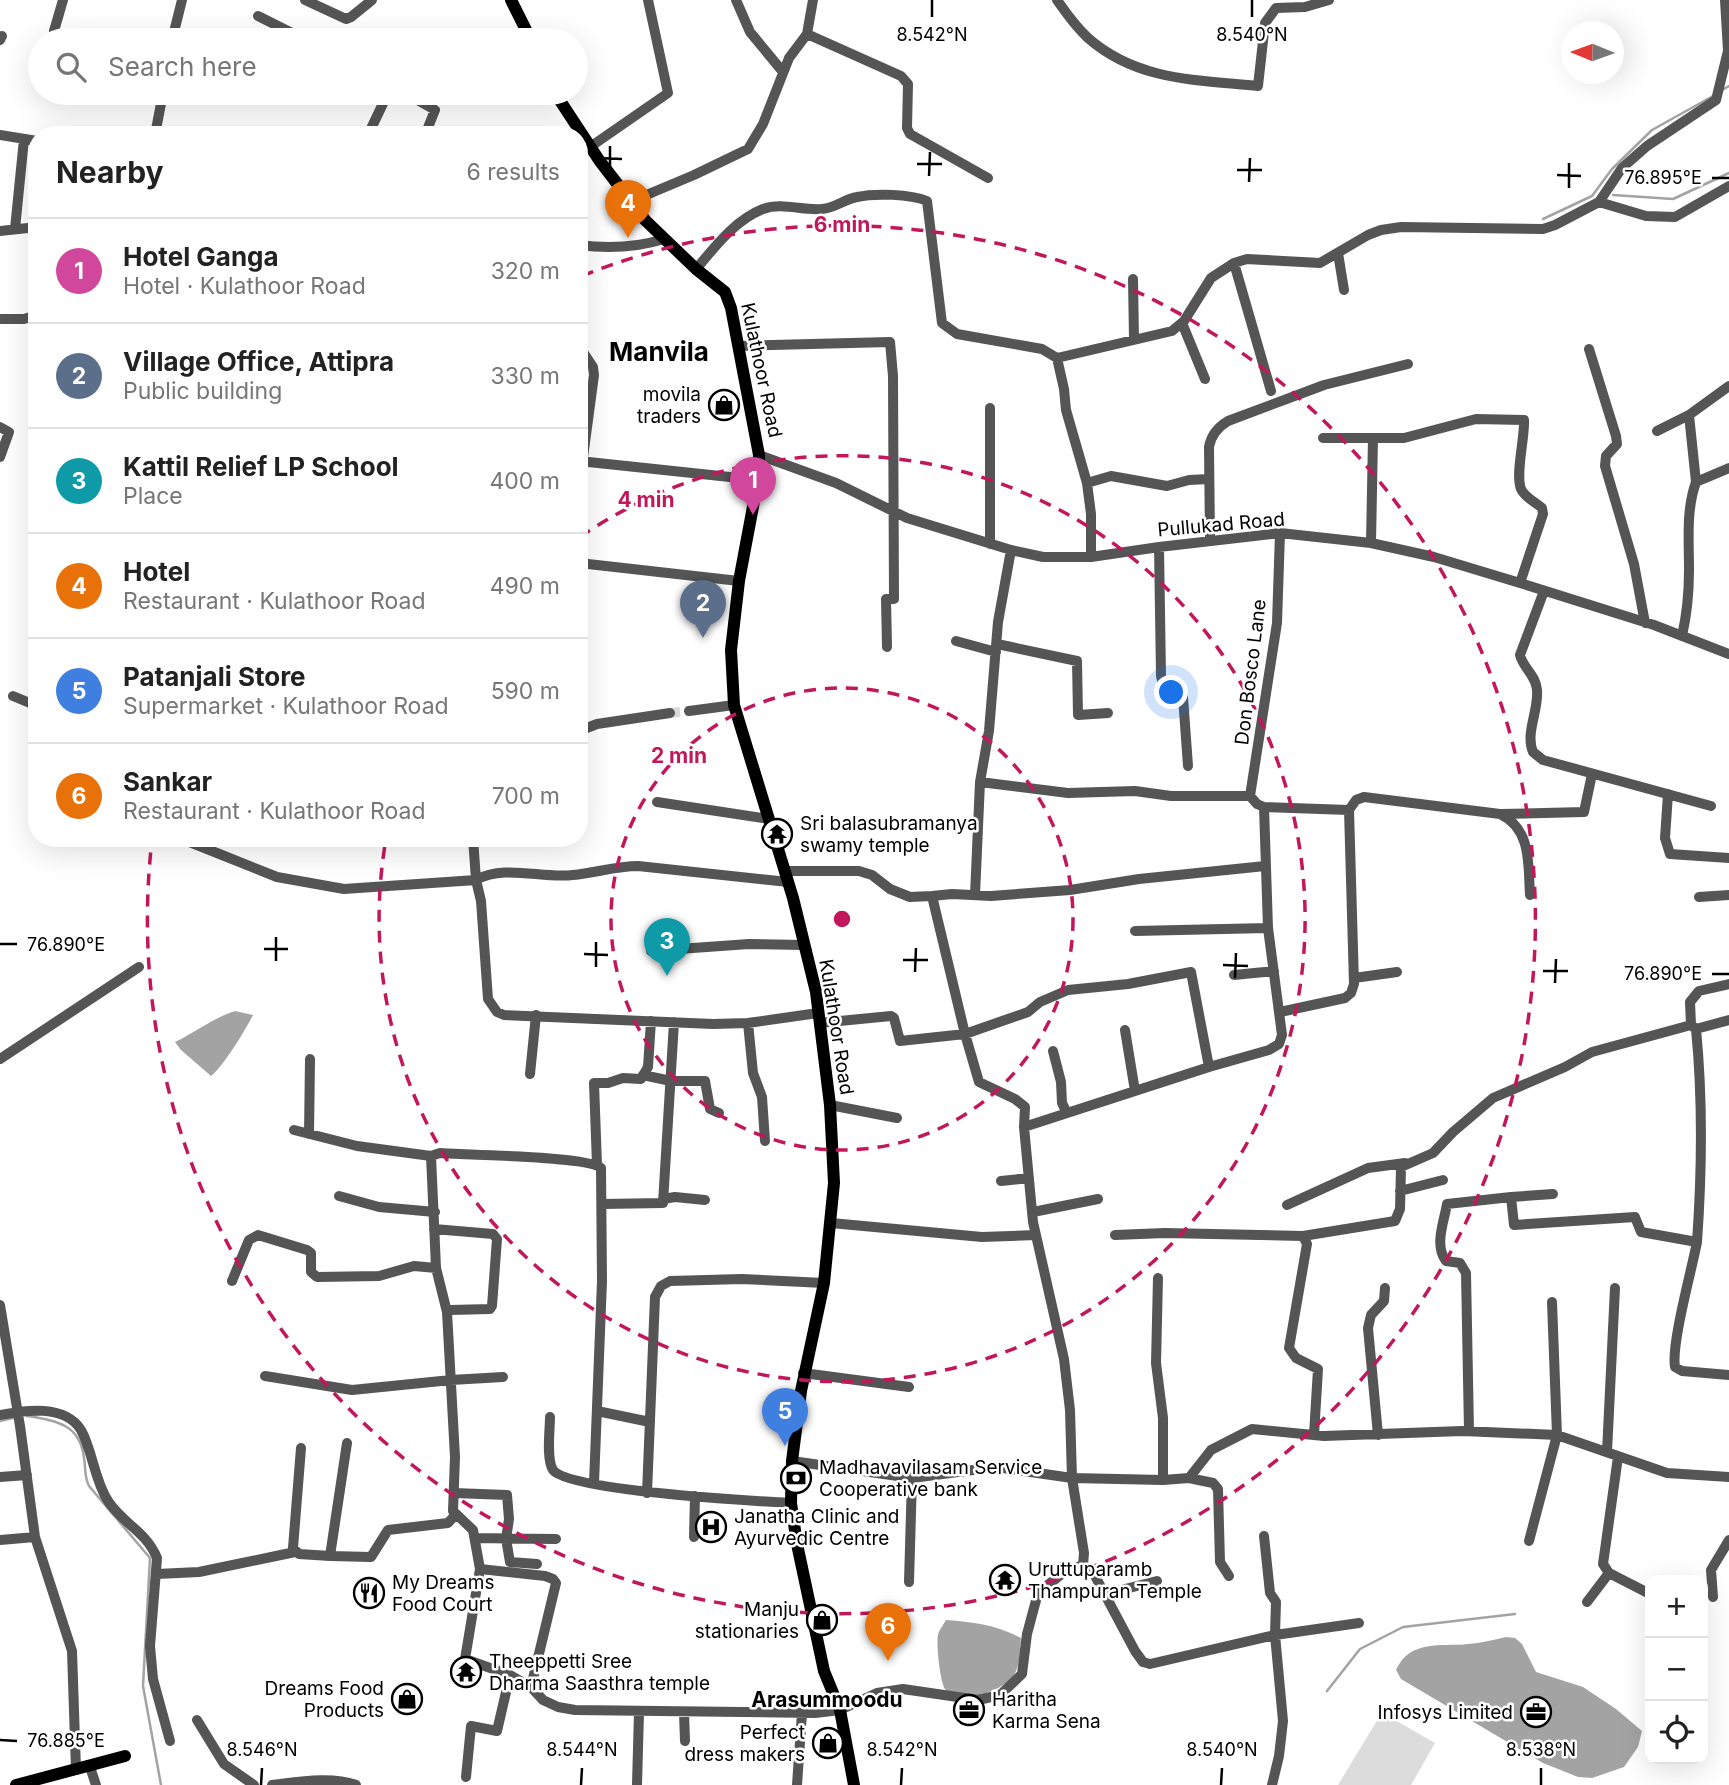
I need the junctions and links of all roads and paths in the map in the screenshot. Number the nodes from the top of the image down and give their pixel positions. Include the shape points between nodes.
1 (63, 0) edge
2 (182, 0) edge
3 (306, 0) edge
4 (372, 0) edge
5 (511, 0) edge
6 (648, 0) edge
7 (736, 0) edge
8 (813, 0) edge
9 (1057, 0) edge
10 (1329, 0) edge
11 (1725, 0) edge
12 (258, 16) dead end
13 (55, 28) edge
14 (175, 28) edge
15 (282, 28) edge
16 (525, 28) edge
17 (807, 34) junction
18 (783, 68) junction
19 (161, 105) edge
20 (382, 105) edge
21 (426, 105) edge
22 (563, 105) edge
23 (157, 126) edge
24 (372, 126) edge
25 (429, 126) edge
26 (576, 126) edge
27 (0, 135) edge
28 (24, 139) junction
29 (28, 140) edge
30 (588, 144) edge
31 (590, 147) junction
32 (988, 178) dead end
33 (1729, 186) edge
34 (632, 201) junction
35 (1599, 202) junction
36 (28, 228) edge
37 (15, 229) junction
38 (0, 231) edge
39 (664, 239) junction
40 (588, 245) edge
41 (1338, 253) junction
42 (1234, 263) junction
43 (696, 269) junction
44 (1133, 279) dead end
45 (1344, 290) dead end
46 (0, 318) edge
47 (28, 318) edge
48 (1182, 323) junction
49 (1134, 339) junction
50 (738, 346) junction
51 (1589, 349) dead end
52 (1057, 358) junction
53 (588, 360) edge
54 (1408, 364) dead end
55 (1205, 379) dead end
56 (1729, 386) edge
57 (1271, 391) dead end
58 (990, 408) dead end
59 (588, 415) edge
60 (1689, 415) junction
61 (0, 427) edge
62 (1657, 432) dead end
63 (1323, 438) dead end
64 (1373, 438) junction
65 (759, 455) junction
66 (0, 457) edge
67 (588, 462) edge
68 (1729, 468) edge
69 (1209, 479) junction
70 (758, 480) junction
71 (1696, 482) junction
72 (1087, 483) junction
73 (894, 511) junction
74 (1280, 534) junction
75 (1210, 541) junction
76 (1371, 543) junction
77 (990, 544) junction
78 (1159, 547) junction
79 (1010, 550) junction
80 (1091, 557) junction
81 (588, 564) edge
82 (739, 581) junction
83 (1520, 583) junction
84 (1544, 591) junction
85 (1645, 622) junction
86 (1682, 636) junction
87 (956, 641) dead end
88 (887, 647) dead end
89 (996, 648) junction
90 (1729, 654) edge
91 (13, 696) dead end
92 (28, 702) edge
93 (734, 705) junction
94 (689, 710) tunnel mouth
95 (670, 713) tunnel mouth
96 (1108, 713) dead end
97 (588, 728) edge
98 (1188, 766) dead end
99 (1592, 774) junction
100 (980, 782) junction
101 (1668, 794) junction
102 (1250, 796) junction
103 (657, 802) dead end
104 (1711, 806) dead end
105 (1264, 807) junction
106 (1349, 810) junction
107 (1500, 814) junction
108 (769, 819) junction
109 (201, 847) edge
110 (474, 847) edge
111 (1729, 858) edge
112 (1265, 866) junction
113 (787, 877) junction
114 (476, 880) junction
115 (975, 895) junction
116 (1530, 895) dead end
117 (1729, 895) edge
118 (932, 896) junction
119 (1699, 897) dead end
120 (1268, 929) junction
121 (1135, 931) dead end
122 (804, 945) junction
123 (651, 950) dead end
124 (139, 967) dead end
125 (1274, 971) junction
126 (1397, 972) dead end
127 (1234, 975) dead end
128 (1354, 978) junction
129 (1729, 984) edge
130 (1280, 1012) junction
131 (536, 1015) junction
132 (818, 1018) junction
133 (1729, 1020) edge
134 (651, 1021) junction
135 (674, 1022) junction
136 (748, 1023) junction
137 (1694, 1027) junction
138 (1125, 1030) dead end
139 (965, 1034) junction
140 (1054, 1051) dead end
141 (0, 1059) edge
142 (310, 1059) dead end
143 (1209, 1067) junction
144 (530, 1074) dead end
145 (643, 1075) junction
146 (671, 1081) junction
147 (1135, 1091) junction
148 (830, 1105) junction
149 (719, 1113) dead end
150 (1067, 1113) junction
151 (897, 1118) dead end
152 (1024, 1127) junction
153 (293, 1130) dead end
154 (309, 1134) junction
155 (765, 1142) dead end
156 (431, 1156) junction
157 (1406, 1163) junction
158 (597, 1164) junction
159 (1030, 1178) junction
160 (1443, 1180) dead end
161 (1001, 1181) dead end
162 (1400, 1191) junction
163 (1553, 1194) dead end
164 (339, 1196) dead end
165 (1511, 1197) junction
166 (663, 1199) junction
167 (1098, 1199) dead end
168 (705, 1200) dead end
169 (602, 1204) junction
170 (1287, 1205) dead end
171 (435, 1212) junction
172 (1033, 1212) junction
173 (831, 1223) junction
174 (434, 1229) junction
175 (1036, 1235) junction
176 (1115, 1235) dead end
177 (1303, 1236) junction
178 (1697, 1242) junction
179 (436, 1268) junction
180 (1158, 1278) dead end
181 (232, 1281) dead end
182 (824, 1283) junction
183 (1385, 1287) dead end
184 (1615, 1288) dead end
185 (1552, 1302) dead end
186 (0, 1305) edge
187 (447, 1312) junction
188 (803, 1373) junction
189 (1729, 1375) edge
190 (265, 1376) dead end
191 (503, 1377) dead end
192 (451, 1380) junction
193 (909, 1387) dead end
194 (597, 1411) junction
195 (18, 1412) junction
196 (0, 1415) edge
197 (550, 1417) dead end
198 (650, 1422) junction
199 (1469, 1431) junction
200 (1314, 1435) junction
201 (1378, 1435) junction
202 (1557, 1435) junction
203 (347, 1443) dead end
204 (301, 1448) dead end
205 (1612, 1455) junction
206 (792, 1461) junction
207 (27, 1475) junction
208 (0, 1477) edge
209 (1729, 1477) edge
210 (912, 1478) junction
211 (1072, 1478) junction
212 (1189, 1478) junction
213 (1163, 1480) junction
214 (594, 1483) junction
215 (454, 1493) junction
216 (647, 1493) junction
217 (695, 1496) junction
218 (791, 1503) junction
219 (456, 1514) junction
220 (1264, 1536) dead end
221 (34, 1537) junction
222 (694, 1537) dead end
223 (475, 1538) junction
224 (506, 1539) junction
225 (556, 1539) dead end
226 (0, 1540) edge
227 (1729, 1540) edge
228 (1529, 1541) dead end
229 (295, 1552) junction
230 (330, 1556) junction
231 (537, 1564) dead end
232 (1083, 1565) junction
233 (480, 1569) junction
234 (1609, 1573) junction
235 (157, 1574) junction
236 (1230, 1576) dead end
237 (1157, 1581) dead end
238 (909, 1582) dead end
239 (1645, 1591) edge
240 (1105, 1594) junction
241 (1713, 1597) dead end
242 (1587, 1602) dead end
243 (1359, 1623) dead end
244 (1275, 1635) junction
245 (510, 1675) junction
246 (531, 1687) junction
247 (840, 1710) junction
248 (639, 1712) junction
249 (684, 1713) junction
250 (802, 1713) junction
251 (197, 1720) dead end
252 (170, 1741) dead end
253 (685, 1741) dead end
254 (125, 1756) dead end
255 (90, 1767) junction
256 (76, 1770) junction
257 (466, 1777) dead end
258 (16, 1785) edge
259 (96, 1785) edge
260 (254, 1785) edge
261 (272, 1785) edge
262 (356, 1785) edge
263 (637, 1785) edge
264 (797, 1785) edge
265 (855, 1785) edge
266 (1272, 1785) edge

1 - 13 street
2 - 14 street
3 - 4 street via 346,19
5 - 16 main road
6 - 31 street via 668,93
7 - 18 street via 750,32
8 - 17 street
9 - 10 street via 1087,37 1133,67 1175,77 1258,86 1265,23 1276,8
11 - 35 street via 1728,51 1716,100 1647,146 1622,168
12 - 15 street
17 - 18 street
17 - 32 street via 901,76 908,84 910,134
18 - 34 street via 763,124 748,149
19 - 23 street
20 - 24 street
21 - 25 street via 435,110
22 - 26 main road, Kulathoor Road
27 - 28 street
28 - 29 street
28 - 37 street
30 - 31 main road, Kulathoor Road
31 - 34 main road, Kulathoor Road
33 - 35 street via 1675,218 1646,216
34 - 39 main road, Kulathoor Road
35 - 41 street via 1543,229 1401,227 1381,230
36 - 37 street
37 - 38 street
39 - 40 street via 642,246
39 - 43 main road, Kulathoor Road
41 - 42 street via 1312,264 1247,259
41 - 45 street
42 - 48 street via 1211,278
42 - 57 street
43 - 50 main road, Kulathoor Road via 725,292
43 - 52 street via 724,236 765,209 821,210 857,197 920,198 927,201 943,323 957,334 1042,349
44 - 49 street
46 - 47 street
48 - 49 street via 1172,331
48 - 55 street
49 - 52 street
50 - 65 main road, Kulathoor Road
50 - 73 street via 890,342
51 - 85 street via 1616,436 1617,444 1606,456 1605,466 1634,564
52 - 72 street
53 - 59 street via 594,375
54 - 69 street via 1324,385 1228,421 1210,438
56 - 60 street
58 - 77 street
60 - 62 street
60 - 71 street
61 - 66 street via 9,432
63 - 64 street
64 - 76 street
64 - 83 street via 1404,438 1476,419 1524,420 1521,489 1543,514
65 - 70 main road, Kulathoor Road
65 - 73 street, Pullukad Road via 836,483
67 - 70 street
68 - 71 street
69 - 72 street via 1167,486 1111,476
69 - 75 street
70 - 82 main road, Kulathoor Road
71 - 86 street via 1689,512 1687,613
72 - 80 street
73 - 77 street, Pullukad Road
73 - 88 street via 894,599 886,599
74 - 75 street, Pullukad Road
74 - 76 street, Pullukad Road
74 - 102 street, Don Bosco Lane via 1277,623
75 - 78 street, Pullukad Road
76 - 83 street, Pullukad Road via 1434,556
77 - 79 street, Pullukad Road
78 - 80 street, Pullukad Road
78 - 98 street via 1161,677 1163,684 1183,697
79 - 80 street, Pullukad Road via 1043,557
79 - 89 street
81 - 82 street
82 - 93 main road, Kulathoor Road via 731,650
83 - 84 street, Pullukad Road
84 - 85 street, Pullukad Road
84 - 99 street via 1521,649 1521,661 1532,673 1538,693 1530,746 1543,760
85 - 86 street, Pullukad Road
86 - 90 street, Pullukad Road
87 - 89 street
89 - 96 street via 1077,660 1077,715
89 - 100 street
91 - 92 street
93 - 94 street
93 - 108 main road, Kulathoor Road
95 - 97 street
99 - 101 street
99 - 107 street via 1584,812
100 - 102 street via 1068,793
100 - 115 street
101 - 104 street
101 - 111 street via 1664,838 1670,854
102 - 105 street
103 - 108 street
105 - 106 street
105 - 112 street
106 - 107 street via 1364,797
106 - 128 street
107 - 116 street via 1514,823 1526,842
108 - 113 main road, Kulathoor Road
109 - 114 street via 277,877 344,889
110 - 114 street
112 - 115 street via 1070,890
112 - 120 street
113 - 114 street via 621,866 557,876 502,873
113 - 118 street via 859,871 910,897
113 - 122 main road, Kulathoor Road
114 - 131 street via 488,999 504,1015
115 - 118 street
117 - 119 street
118 - 139 street
120 - 121 street
120 - 125 street
122 - 123 street
122 - 132 main road, Kulathoor Road
124 - 141 street
125 - 127 street
125 - 130 street
126 - 128 street
128 - 130 street via 1345,998
129 - 137 street via 1695,994 1690,1002
130 - 143 street via 1279,1044
131 - 134 street
131 - 144 street
132 - 136 street
132 - 139 street via 891,1016 900,1041
132 - 148 main road, Kulathoor Road
133 - 137 street
134 - 135 street
134 - 145 street via 648,1066
135 - 136 street
135 - 146 street
136 - 155 street
137 - 157 street via 1592,1052 1493,1098 1433,1153
137 - 178 street via 1702,1152
138 - 147 street
139 - 143 street via 1028,1012 1068,990 1191,972
139 - 152 street via 979,1082 1025,1107
140 - 150 street
142 - 154 street
143 - 147 street
145 - 146 street
145 - 158 street via 641,1079 623,1077 594,1083
146 - 149 street via 705,1081 710,1109
146 - 166 street
147 - 150 street
148 - 151 street
148 - 173 main road, Kulathoor Road
150 - 152 street
152 - 159 street
153 - 154 street
154 - 156 street
156 - 158 street
156 - 171 street
157 - 162 street via 1401,1167
157 - 170 street via 1368,1168
158 - 169 street
159 - 161 street
159 - 172 street
160 - 162 street
162 - 177 street via 1395,1222
163 - 165 street
164 - 171 street via 379,1207
165 - 178 street via 1514,1225 1636,1217 1641,1232
165 - 199 street via 1447,1204 1440,1229 1442,1255 1446,1261 1461,1264 1466,1273
166 - 168 street
166 - 169 street via 663,1203
167 - 172 street
169 - 194 street
171 - 174 street
172 - 175 street
173 - 175 street via 982,1237
173 - 182 main road, Kulathoor Road
174 - 179 street
174 - 187 street via 493,1234 498,1239 490,1309
175 - 211 street via 1064,1359
176 - 177 street
177 - 200 street via 1307,1244 1289,1348 1296,1358 1318,1369
178 - 189 street via 1675,1367
179 - 181 street via 414,1266 379,1276 317,1277 311,1272 307,1250 258,1235 249,1240
179 - 187 street
180 - 213 street via 1156,1363 1163,1418
182 - 188 main road, Kulathoor Road
182 - 198 street via 742,1279 670,1281 661,1286 656,1297
183 - 201 street via 1384,1301 1371,1315 1368,1328
184 - 205 street
185 - 202 street
186 - 195 street
187 - 192 street
188 - 193 street
188 - 206 main road, Kulathoor Road
190 - 192 street via 352,1391
191 - 192 street
192 - 215 street
194 - 198 street
194 - 214 street
195 - 196 street
195 - 207 street
195 - 235 street via 62,1415 80,1428 100,1487 109,1504 153,1549
197 - 214 street via 553,1470
198 - 216 street
199 - 201 street
199 - 202 street
200 - 201 street
200 - 212 street via 1252,1429 1211,1450
202 - 205 street
202 - 228 street
203 - 230 street
204 - 229 street via 292,1542
205 - 209 street via 1667,1473
205 - 234 street via 1603,1564
206 - 210 street
206 - 218 main road, Kulathoor Road
207 - 208 street
207 - 221 street
210 - 211 street via 996,1467
210 - 238 street
211 - 213 street
211 - 232 street
212 - 213 street
212 - 236 street via 1213,1483 1218,1489 1220,1562
214 - 216 street
215 - 219 street
215 - 224 street via 507,1495
216 - 217 street
217 - 218 street
217 - 222 street
218 - 247 main road, Kulathoor Road via 824,1671
219 - 223 street via 470,1525
219 - 230 street via 448,1523 388,1530 371,1557
220 - 244 street via 1270,1593 1275,1599
221 - 226 street
221 - 256 street via 72,1651
223 - 224 street
223 - 233 street
224 - 225 street
224 - 231 street via 510,1562
227 - 241 street via 1711,1570
229 - 230 street
229 - 235 street via 199,1573
232 - 240 street
232 - 247 street via 1064,1572 1038,1593 1022,1674 1000,1695 978,1700 903,1689 877,1693
233 - 245 street via 465,1658
233 - 246 street via 545,1576 556,1583
234 - 239 street
234 - 242 street
235 - 252 street via 150,1647
237 - 240 street
240 - 244 street via 1135,1651 1150,1664
243 - 244 street
244 - 266 street via 1283,1721
245 - 246 street
245 - 257 street via 497,1731 471,1726
246 - 248 street via 558,1707
247 - 250 street
247 - 265 main road, Kulathoor Road
248 - 249 street
248 - 263 street
249 - 250 street
249 - 253 street
250 - 264 street
251 - 260 street via 224,1764
254 - 255 main road
255 - 256 main road
255 - 259 street
256 - 258 main road
261 - 262 street

